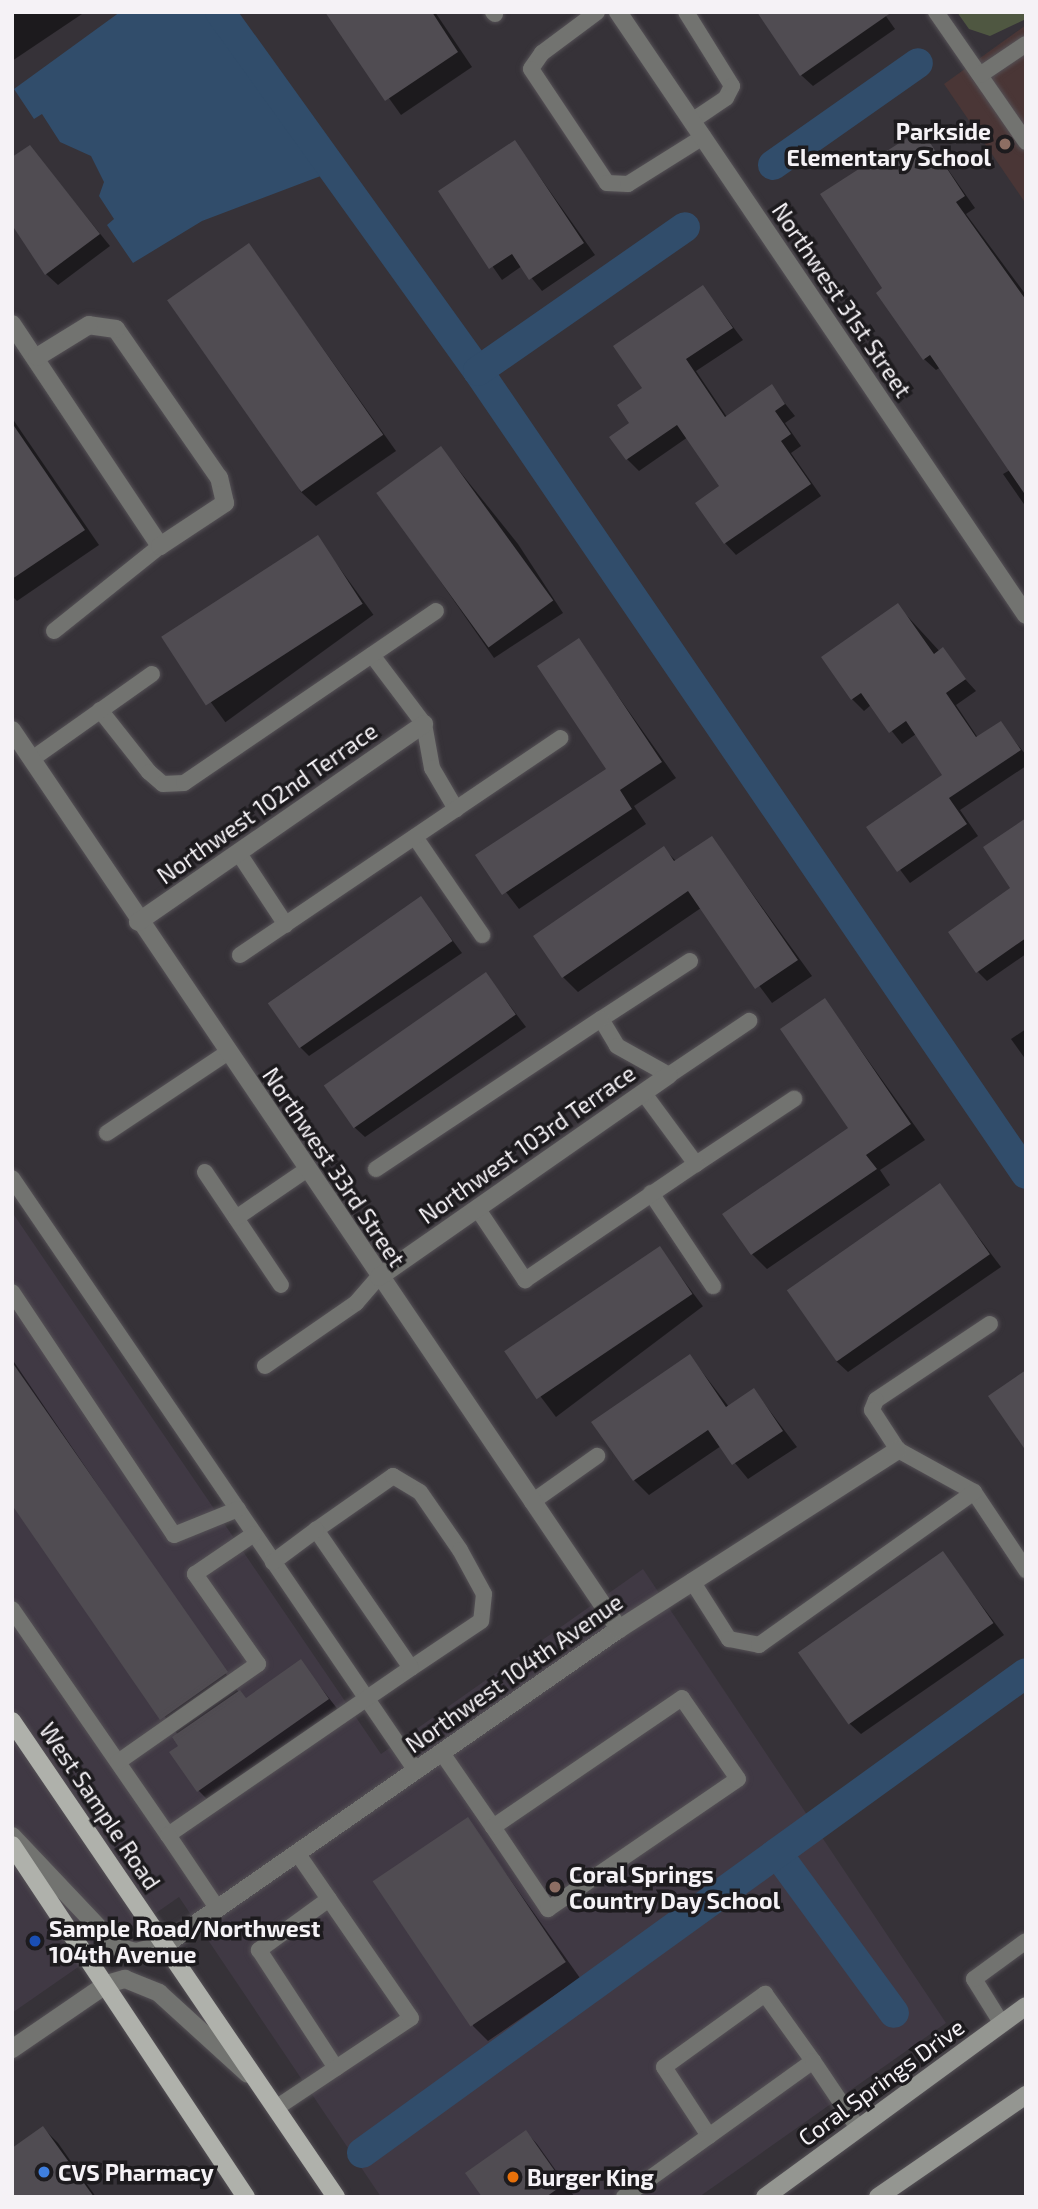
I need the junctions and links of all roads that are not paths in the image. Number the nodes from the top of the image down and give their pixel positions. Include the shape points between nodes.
1 (597, 12) edge
2 (618, 12) edge
3 (686, 12) edge
4 (936, 12) edge
5 (1026, 44) edge
6 (980, 75) junction
7 (692, 121) junction
8 (703, 137) junction
9 (1026, 142) edge
10 (12, 324) edge
11 (37, 357) junction
12 (160, 546) junction
13 (436, 611) dead end
14 (1026, 615) edge
15 (54, 631) dead end
16 (372, 655) junction
17 (152, 674) dead end
18 (100, 710) junction
19 (424, 724) junction
20 (12, 730) edge
21 (561, 738) dead end
22 (32, 759) junction
23 (456, 809) junction
24 (415, 837) junction
25 (238, 852) junction
26 (138, 922) junction
27 (286, 925) junction
28 (482, 935) dead end
29 (240, 955) dead end
30 (690, 961) dead end
31 (601, 1019) junction
32 (749, 1021) dead end
33 (227, 1053) junction
34 (669, 1075) junction
35 (643, 1092) junction
36 (794, 1099) dead end
37 (107, 1133) dead end
38 (696, 1164) junction
39 (376, 1169) dead end
40 (306, 1170) junction
41 (205, 1172) dead end
42 (12, 1178) edge
43 (651, 1193) junction
44 (477, 1208) junction
45 (236, 1218) junction
46 (379, 1277) junction
47 (281, 1285) dead end
48 (713, 1286) dead end
49 (12, 1292) edge
50 (990, 1324) dead end
51 (265, 1366) dead end
52 (898, 1450) junction
53 (597, 1456) dead end
54 (974, 1492) junction
55 (532, 1502) junction
56 (238, 1509) junction
57 (316, 1530) junction
58 (254, 1534) junction
59 (273, 1562) junction
60 (1026, 1570) edge
61 (692, 1581) junction
62 (12, 1609) edge
63 (619, 1629) junction
64 (411, 1668) junction
65 (367, 1698) junction
66 (12, 1721) edge
67 (442, 1753) junction
68 (118, 1762) junction
69 (416, 1771) junction
70 (493, 1827) junction
71 (168, 1835) junction
72 (12, 1836) edge
73 (12, 1845) edge
74 (297, 1853) junction
75 (329, 1899) junction
76 (217, 1908) junction
77 (1026, 1941) edge
78 (164, 1944) junction
79 (107, 1984) junction
80 (1026, 2006) edge
81 (1002, 2024) junction
82 (12, 2049) edge
83 (814, 2061) junction
84 (336, 2068) junction
85 (259, 2083) junction
86 (1026, 2095) edge
87 (276, 2108) junction
88 (858, 2129) junction
89 (709, 2136) junction
90 (246, 2197) edge
91 (336, 2197) edge
92 (624, 2197) edge
93 (765, 2197) edge
94 (878, 2197) edge

1 - 8 lane via 542,53 531,69 607,183 628,184
2 - 7 street, Northwest 31st Street
3 - 7 lane via 732,86 726,98
4 - 6 lane
5 - 6 lane
6 - 9 lane
7 - 8 street, Northwest 31st Street
8 - 14 street, Northwest 31st Street
10 - 11 street
11 - 12 street
11 - 12 street via 89,325 116,329 219,478 225,503
12 - 15 lane
13 - 16 lane
16 - 18 lane via 184,783 163,784 149,772
16 - 19 lane
17 - 18 lane
18 - 22 lane
19 - 23 lane via 432,768
19 - 25 street, Northwest 102nd Terrace
20 - 22 street, Northwest 33rd Street
21 - 23 lane
22 - 26 street, Northwest 33rd Street
23 - 24 lane
24 - 27 lane
24 - 28 lane
25 - 26 street, Northwest 102nd Terrace
25 - 27 lane
26 - 33 street, Northwest 33rd Street
27 - 29 lane
30 - 31 lane
31 - 34 lane via 617,1046
31 - 39 lane
32 - 34 lane
33 - 37 lane
33 - 40 street, Northwest 33rd Street
34 - 35 street, Northwest 103rd Terrace
35 - 38 lane
35 - 44 street, Northwest 103rd Terrace
36 - 38 lane
38 - 43 lane
40 - 45 lane
40 - 46 street, Northwest 33rd Street
41 - 45 lane
42 - 56 lane
43 - 44 lane via 524,1280
43 - 48 lane
44 - 46 street, Northwest 103rd Terrace
45 - 47 lane
46 - 51 lane via 356,1303
46 - 55 street, Northwest 33rd Street
49 - 56 lane via 174,1535
50 - 52 lane via 876,1400 872,1410
52 - 54 lane
52 - 61 street, Northwest 104th Avenue
53 - 55 lane
54 - 60 lane
54 - 61 lane via 759,1645 729,1639
55 - 63 street, Northwest 33rd Street
56 - 58 lane
57 - 59 lane
57 - 64 lane
57 - 64 lane via 393,1476 420,1492 460,1550 484,1594 481,1621
58 - 59 lane
58 - 68 lane via 195,1574 258,1664
59 - 65 lane
61 - 63 street, Northwest 104th Avenue
62 - 68 lane
63 - 67 street, Northwest 104th Avenue
64 - 65 lane
65 - 69 lane
65 - 71 lane
66 - 78 main road, West Sample Road
67 - 69 street, Northwest 104th Avenue
67 - 70 lane
68 - 71 lane
69 - 74 street, Northwest 104th Avenue
70 - 70 lane via 548,1909 738,1779 682,1698
71 - 76 lane
72 - 78 street via 117,1947 135,1952
73 - 79 main road
74 - 75 lane
74 - 76 street, Northwest 104th Avenue
75 - 84 lane via 259,1950
75 - 84 lane via 411,2018
76 - 78 street, Northwest 104th Avenue
77 - 81 lane via 974,1979
78 - 85 main road, West Sample Road
79 - 82 street
79 - 85 street via 125,1979 159,1993
79 - 90 main road
80 - 81 main road, Coral Springs Drive
81 - 88 main road, Coral Springs Drive
83 - 88 lane
83 - 89 lane
83 - 89 lane via 765,1994 753,2002 664,2067
84 - 87 lane
85 - 87 main road, West Sample Road
86 - 94 main road
87 - 91 main road, West Sample Road
88 - 93 main road, Coral Springs Drive
89 - 92 lane

